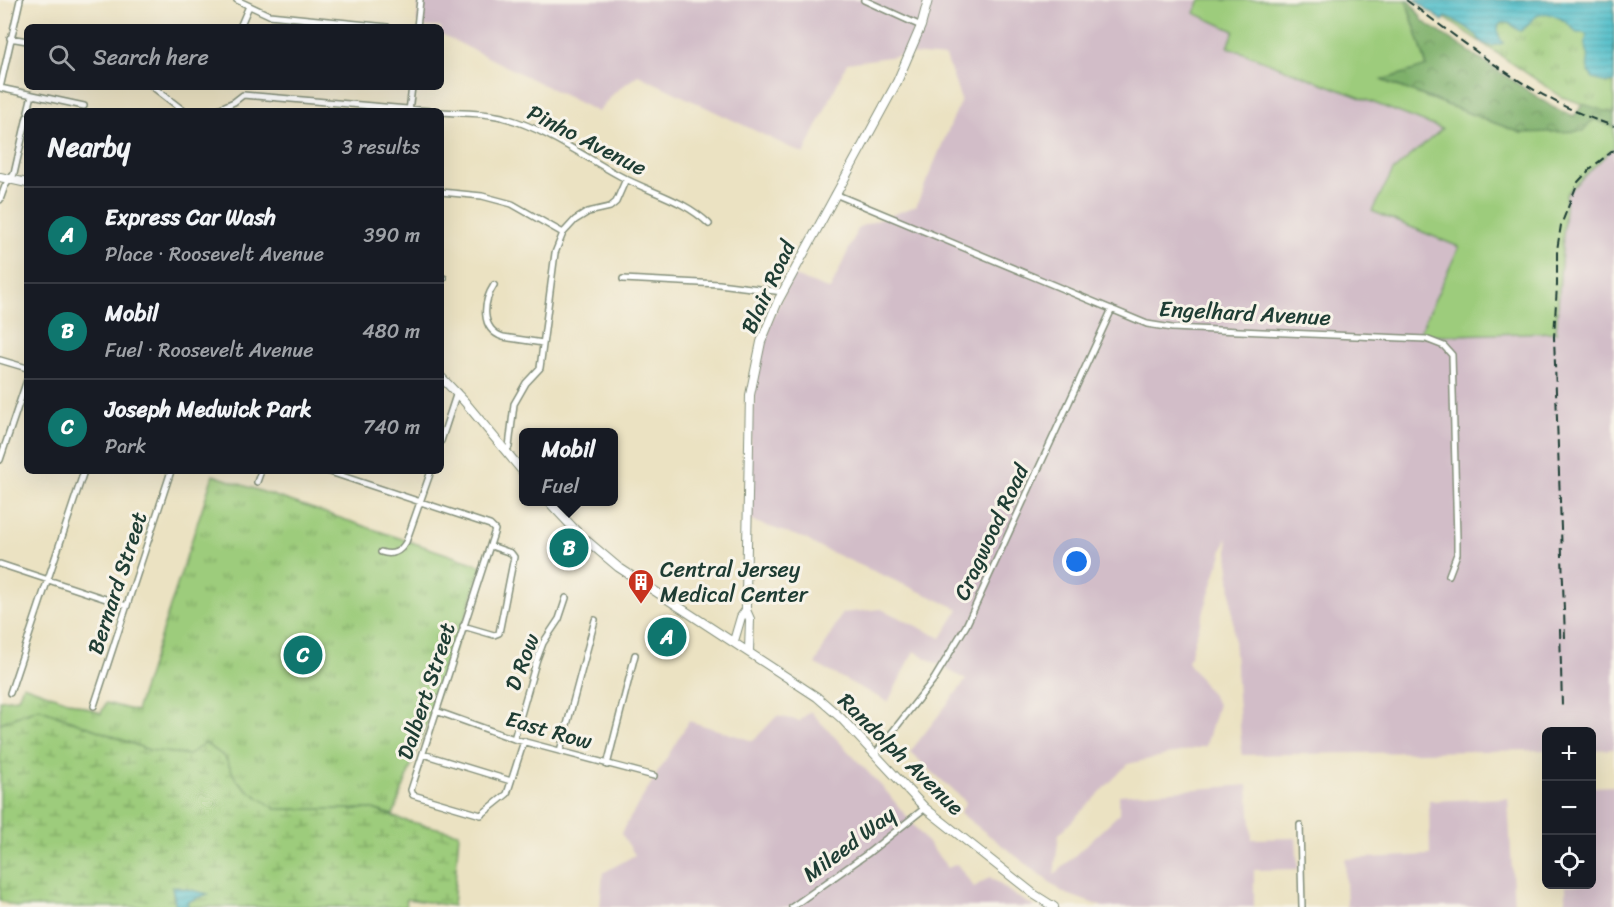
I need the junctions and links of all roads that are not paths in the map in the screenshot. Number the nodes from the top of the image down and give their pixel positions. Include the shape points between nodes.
1 (20, 0) edge
2 (237, 0) edge
3 (420, 0) edge
4 (864, 0) edge
5 (928, 0) edge
6 (249, 6) junction
7 (241, 24) edge
8 (358, 24) edge
9 (417, 24) edge
10 (921, 26) junction
11 (10, 38) junction
12 (24, 40) edge
13 (0, 88) edge
14 (157, 90) edge
15 (241, 90) edge
16 (412, 90) edge
17 (32, 95) junction
18 (243, 95) junction
19 (329, 102) junction
20 (84, 106) dead end
21 (29, 108) edge
22 (180, 108) edge
23 (221, 108) edge
24 (328, 108) edge
25 (390, 108) edge
26 (410, 108) edge
27 (444, 112) edge
28 (24, 131) edge
29 (0, 177) edge
30 (9, 179) junction
31 (626, 179) junction
32 (24, 182) edge
33 (444, 192) edge
34 (835, 194) junction
35 (0, 200) edge
36 (709, 224) dead end
37 (563, 233) junction
38 (623, 279) dead end
39 (494, 285) dead end
40 (783, 292) junction
41 (1112, 309) junction
42 (543, 343) junction
43 (0, 360) edge
44 (24, 367) edge
45 (444, 380) edge
46 (24, 389) edge
47 (457, 392) junction
48 (444, 432) edge
49 (505, 451) junction
50 (0, 460) edge
51 (519, 467) edge
52 (83, 474) edge
53 (170, 474) edge
54 (260, 474) edge
55 (345, 474) edge
56 (430, 474) edge
57 (257, 482) dead end
58 (421, 502) junction
59 (554, 506) edge
60 (491, 546) junction
61 (381, 552) dead end
62 (0, 564) edge
63 (1449, 575) dead end
64 (49, 580) junction
65 (566, 598) dead end
66 (127, 606) junction
67 (746, 610) junction
68 (595, 620) dead end
69 (463, 626) junction
70 (734, 641) junction
71 (749, 651) junction
72 (634, 655) dead end
73 (10, 693) dead end
74 (94, 706) dead end
75 (436, 711) junction
76 (514, 739) junction
77 (524, 741) junction
78 (560, 751) junction
79 (423, 754) junction
80 (875, 754) junction
81 (607, 765) junction
82 (654, 776) dead end
83 (512, 781) junction
84 (925, 808) junction
85 (1300, 825) dead end
86 (792, 907) edge
87 (1054, 907) edge
88 (1302, 907) edge

1 - 11 street
2 - 6 street
3 - 9 street
4 - 10 street
5 - 10 main road, Blair Road
6 - 7 street
6 - 8 street via 269,15
10 - 34 main road, Blair Road via 897,82
11 - 12 street
11 - 13 street
13 - 17 street
14 - 22 street
15 - 18 street
16 - 26 street
17 - 20 street
17 - 21 street
18 - 19 street
18 - 23 street
19 - 24 street
19 - 25 street
27 - 31 street, Pinho Avenue via 502,117 516,122
28 - 30 street via 16,169
29 - 30 main road
30 - 32 main road
30 - 35 street
31 - 36 street, Pinho Avenue via 694,210
31 - 37 street via 616,202 581,215
33 - 37 street via 512,204
34 - 40 main road, Blair Road
34 - 41 street, Engelhard Avenue
37 - 42 street via 553,263
38 - 40 street
39 - 42 street via 485,310 491,328 503,337
40 - 67 main road, Blair Road via 760,342 750,395
41 - 63 street, Engelhard Avenue via 1147,324 1172,328 1426,339 1444,345 1452,355 1458,516 1457,554
41 - 80 street, Cragwood Road via 963,632 934,679
42 - 49 street via 540,368 514,404 509,447
43 - 44 street
45 - 47 main road
46 - 50 street
47 - 48 street
47 - 49 main road
49 - 51 main road
52 - 64 street
53 - 66 street, Bernard Street
54 - 57 street
55 - 58 street
56 - 58 street
58 - 60 street, Dalbert Street via 490,525 495,530
58 - 61 street via 402,549 389,555
59 - 70 main road, Randolph Avenue via 618,567
60 - 69 street, Dalbert Street
60 - 69 street via 514,557 499,633
62 - 64 street
64 - 66 street
64 - 73 street
65 - 76 street, D Row via 537,659
66 - 74 street, Bernard Street
67 - 70 main road
67 - 71 main road, Blair Road via 750,619
68 - 78 street
69 - 75 street, Dalbert Street
70 - 71 main road, Randolph Avenue
71 - 80 main road, Randolph Avenue via 817,697
72 - 81 street
75 - 76 street, East Row
75 - 79 street, Dalbert Street
76 - 77 street, East Row
77 - 78 street, East Row
77 - 83 street
78 - 81 street, East Row
79 - 83 street
79 - 83 street, Dalbert Street via 411,790 413,795 481,814 507,794
80 - 84 main road, Randolph Avenue
81 - 82 street, East Row
84 - 86 street, Mileed Way
84 - 87 main road, Randolph Avenue
85 - 88 street

